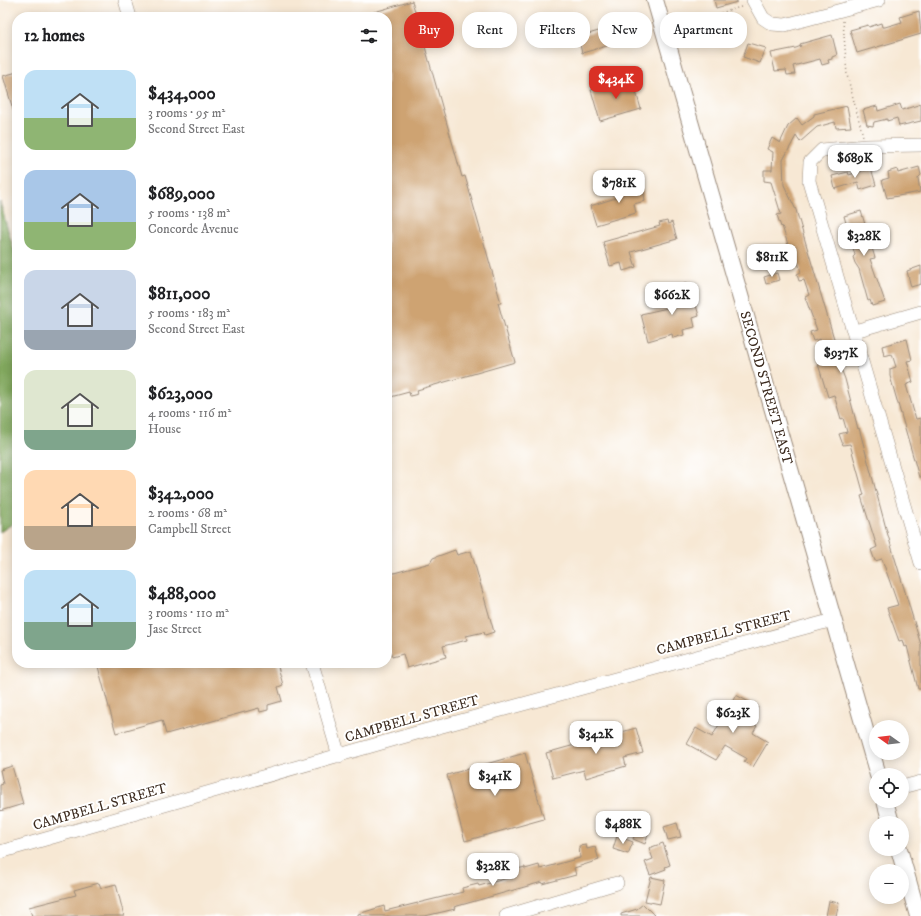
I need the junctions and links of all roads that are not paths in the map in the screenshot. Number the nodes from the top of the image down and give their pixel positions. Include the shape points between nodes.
1 (125, 0) edge
2 (655, 0) edge
3 (879, 0) edge
4 (753, 2) edge
5 (129, 12) edge
6 (921, 145) edge
7 (921, 312) edge
8 (855, 331) junction
9 (921, 563) edge
10 (833, 620) junction
11 (313, 668) edge
12 (339, 756) junction
13 (876, 768) edge
14 (921, 782) edge
15 (909, 785) edge
16 (0, 852) edge
17 (901, 856) edge
18 (616, 883) dead end
19 (529, 913) edge
20 (506, 916) edge
21 (918, 916) edge

1 - 5 street
2 - 10 main road, SECOND STREET EAST
3 - 4 street via 785,25 772,24 763,18
6 - 8 street via 822,150 810,162 809,181
7 - 8 street
8 - 9 street
10 - 12 street, CAMPBELL STREET
10 - 13 main road, SECOND STREET EAST
11 - 12 street
12 - 16 street, CAMPBELL STREET
14 - 15 street
17 - 21 main road
18 - 19 street
19 - 20 street

